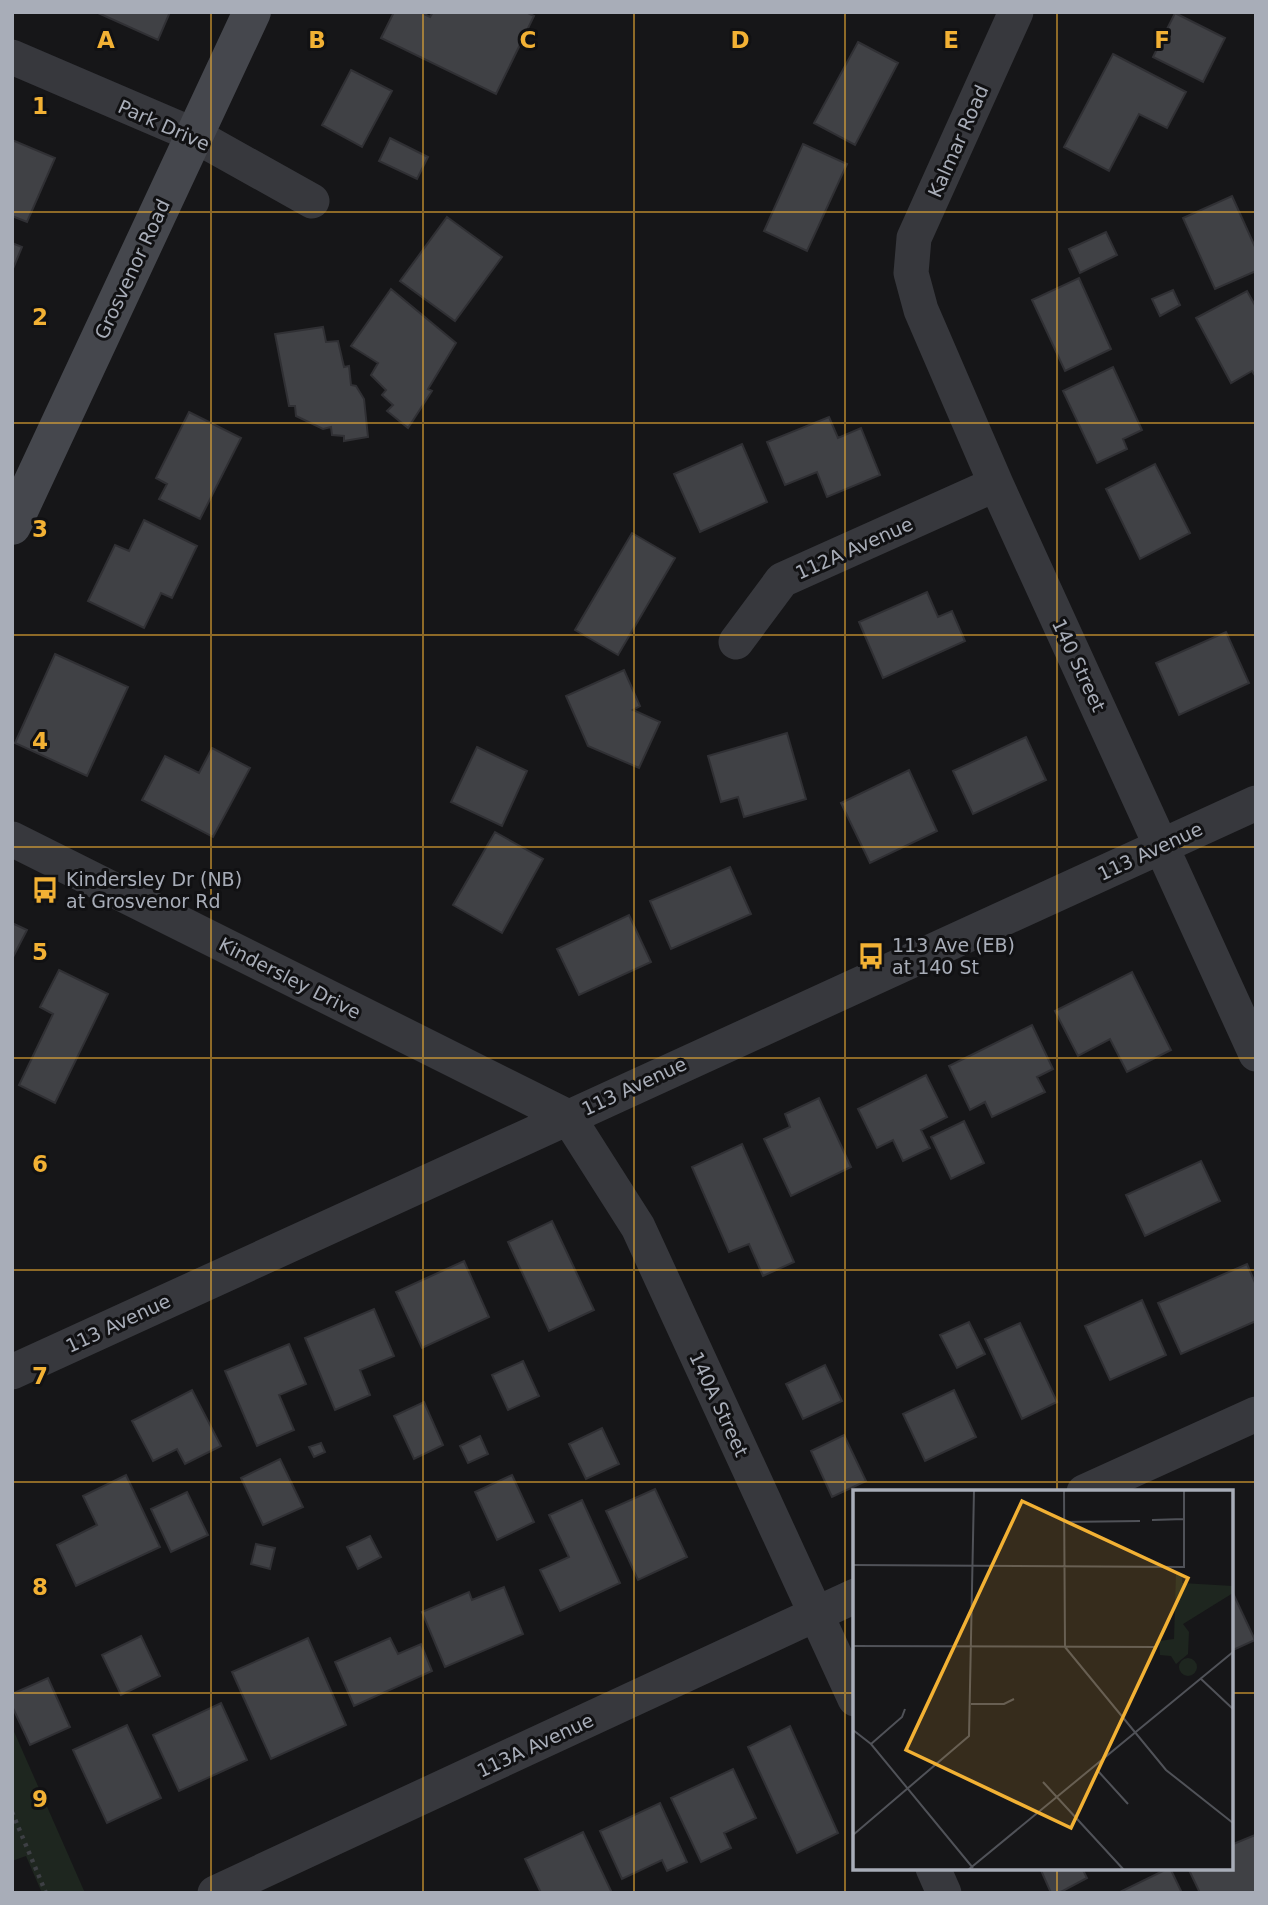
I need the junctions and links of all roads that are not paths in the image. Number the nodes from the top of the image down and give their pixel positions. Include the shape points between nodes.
1 (252, 12) edge
2 (1016, 12) edge
3 (12, 57) edge
4 (194, 135) junction
5 (312, 201) dead end
6 (911, 273) joint
7 (996, 484) junction
8 (12, 526) edge
9 (736, 642) dead end
10 (1256, 803) edge
11 (12, 839) edge
12 (1163, 846) junction
13 (1256, 1054) edge
14 (568, 1117) junction
15 (12, 1372) edge
16 (1256, 1414) edge
17 (1088, 1490) edge
18 (853, 1597) edge
19 (816, 1615) junction
20 (853, 1695) edge
21 (934, 1870) edge
22 (215, 1893) edge
23 (944, 1893) edge

1 - 4 street, Grosvenor Road
2 - 6 street, Kalmar Road via 914,238
3 - 4 street, Park Drive
4 - 5 street, Park Drive
4 - 8 street, Grosvenor Road
6 - 7 street, 140 Street via 921,310
7 - 9 street, 112A Avenue via 782,580
7 - 12 street, 140 Street
10 - 12 street, 113 Avenue
11 - 14 street, Kindersley Drive
12 - 13 street, 140 Street
12 - 14 street, 113 Avenue
14 - 15 street, 113 Avenue
14 - 19 street, 140A Street via 638,1227
16 - 17 street
18 - 19 street, 113A Avenue
19 - 20 street, 140A Street
19 - 22 street, 113A Avenue
21 - 23 street

